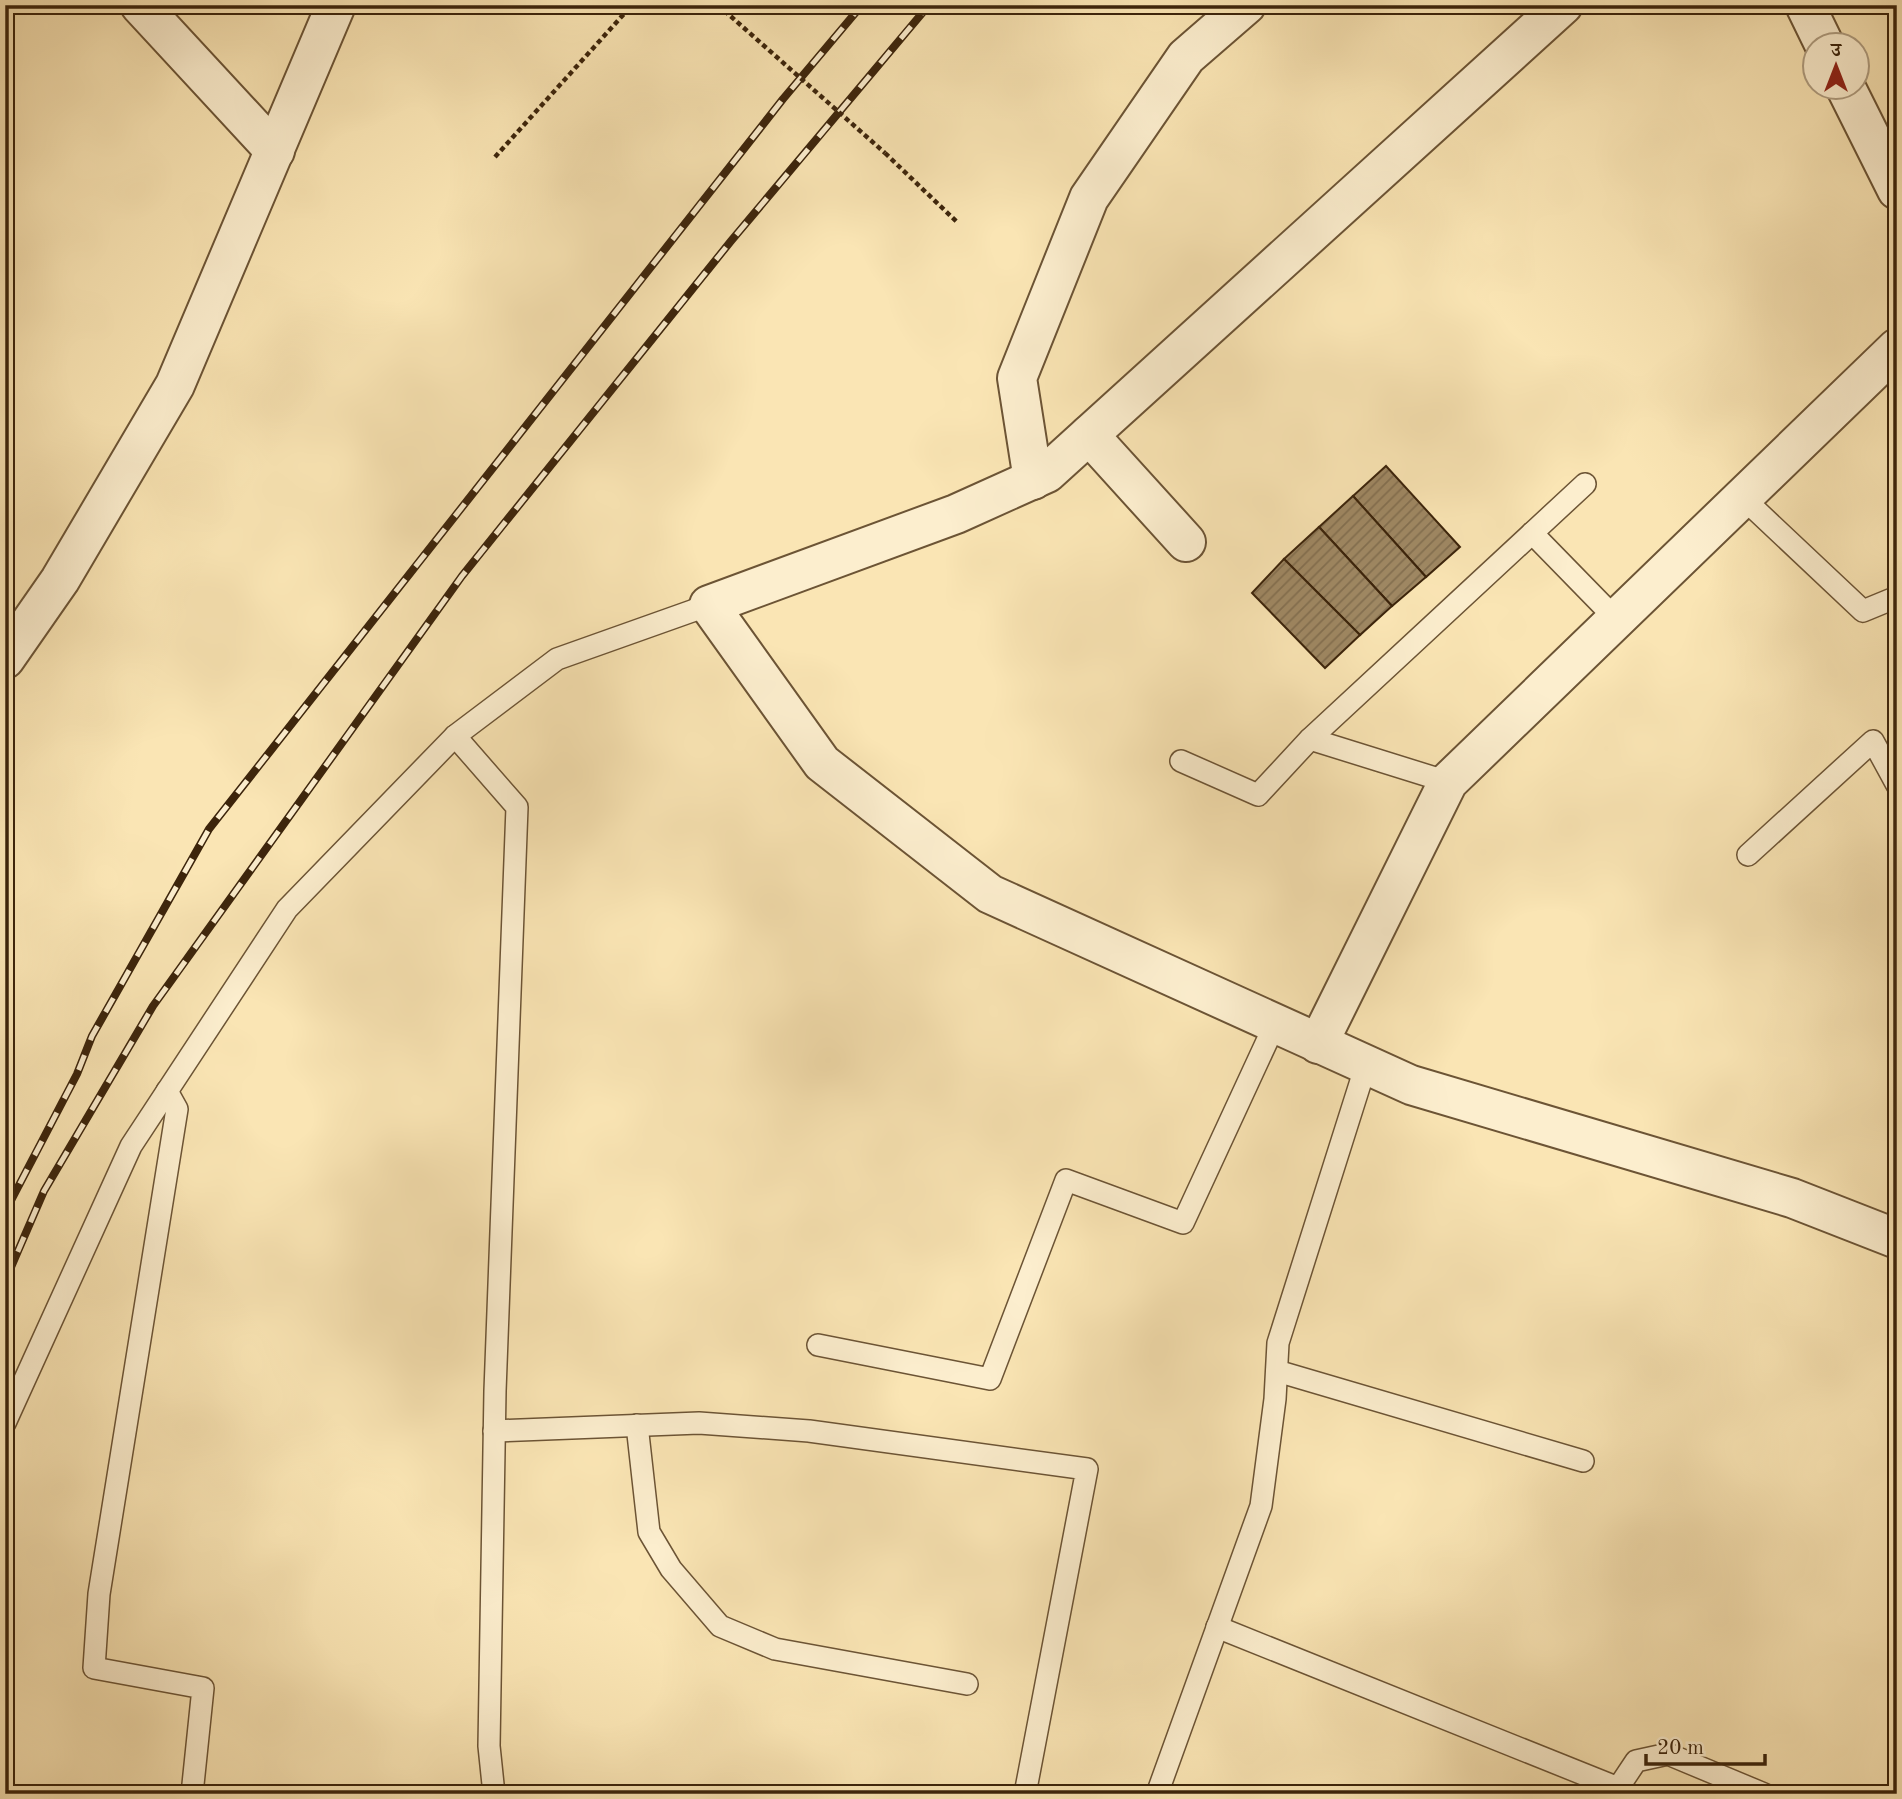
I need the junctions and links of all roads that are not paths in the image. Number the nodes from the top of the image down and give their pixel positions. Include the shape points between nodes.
1 (140, 5) edge
2 (336, 5) edge
3 (1246, 5) edge
4 (1563, 5) edge
5 (1805, 5) edge
6 (1818, 32) edge
7 (1853, 102) edge
8 (275, 151) junction
9 (1897, 190) edge
10 (1897, 348) edge
11 (1089, 435) junction
12 (1032, 480) junction
13 (1585, 484) dead end
14 (1742, 497) junction
15 (1532, 533) junction
16 (1186, 542) dead end
17 (1897, 597) edge
18 (709, 605) junction
19 (1616, 619) junction
20 (17, 624) edge
21 (5, 659) edge
22 (454, 736) junction
23 (1310, 739) junction
24 (1181, 761) dead end
25 (1448, 782) junction
26 (1897, 785) edge
27 (1748, 855) dead end
28 (1275, 1024) junction
29 (1318, 1044) junction
30 (1366, 1065) junction
31 (167, 1091) junction
32 (1897, 1239) edge
33 (818, 1345) dead end
34 (1277, 1371) junction
35 (5, 1423) edge
36 (638, 1426) junction
37 (494, 1432) junction
38 (1583, 1461) dead end
39 (1217, 1627) junction
40 (967, 1684) dead end
41 (192, 1794) edge
42 (494, 1794) edge
43 (1025, 1794) edge
44 (1157, 1794) edge
45 (1764, 1794) edge

1 - 8 street
2 - 8 street
3 - 12 street via 1186,57 1089,198 1017,378
4 - 11 street
5 - 6 street
7 - 9 street
8 - 20 street via 175,385 60,580
10 - 14 street
11 - 12 street via 1047,473
11 - 16 street
12 - 18 street via 956,514
13 - 15 lane
14 - 17 lane via 1863,611
14 - 19 street
15 - 19 lane
15 - 23 lane
18 - 22 lane via 557,659
18 - 28 street via 822,763 990,894
19 - 25 street
20 - 21 street
22 - 31 lane via 287,909
22 - 37 lane via 517,807
23 - 24 lane via 1258,795
23 - 25 lane
25 - 29 street
26 - 27 lane via 1873,741
28 - 29 street
28 - 33 lane via 1183,1223 1066,1180 990,1379
29 - 30 street
30 - 32 street via 1411,1085 1792,1198
30 - 34 lane via 1278,1343
31 - 35 lane via 131,1146
31 - 41 lane via 177,1109 99,1594 94,1668 203,1688
34 - 38 lane
34 - 39 lane via 1261,1506
36 - 37 lane
36 - 40 lane via 649,1532 671,1569 720,1626 775,1649
36 - 43 lane via 699,1423 809,1432 1087,1469
37 - 42 lane via 489,1746
39 - 44 lane
39 - 45 lane via 1618,1788 1636,1761 1668,1754

